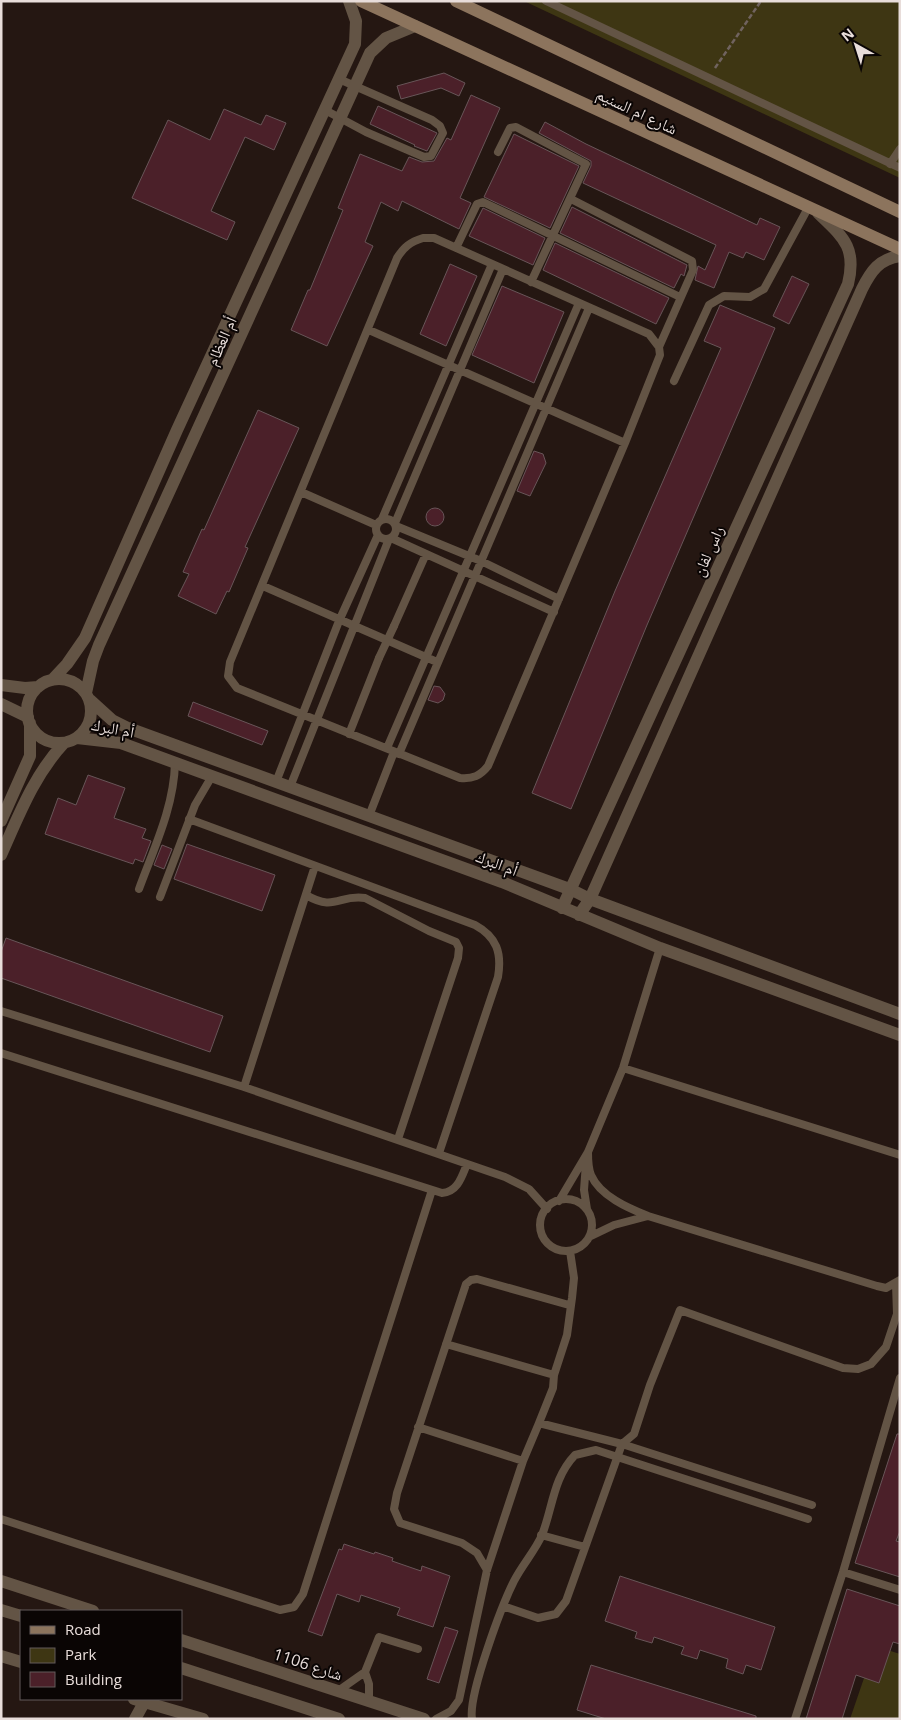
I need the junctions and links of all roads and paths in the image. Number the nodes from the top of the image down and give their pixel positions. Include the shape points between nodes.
1 (349, 1) edge
2 (361, 1) edge
3 (456, 1) edge
4 (546, 1) edge
5 (761, 1) edge
6 (556, 3) edge
7 (415, 26) junction
8 (708, 78) junction
9 (339, 79) junction
10 (355, 86) junction
11 (325, 110) junction
12 (340, 118) junction
13 (900, 149) edge
14 (498, 152) dead end
15 (890, 164) junction
16 (900, 168) edge
17 (571, 199) junction
18 (813, 210) junction
19 (900, 212) edge
20 (553, 237) junction
21 (456, 248) junction
22 (900, 249) edge
23 (900, 256) edge
24 (492, 264) junction
25 (503, 269) junction
26 (531, 282) junction
27 (680, 297) junction
28 (579, 303) junction
29 (589, 308) junction
30 (369, 330) junction
31 (659, 347) junction
32 (448, 365) junction
33 (459, 370) junction
34 (674, 381) dead end
35 (536, 405) junction
36 (546, 410) junction
37 (177, 430) junction
38 (195, 438) junction
39 (625, 444) junction
40 (301, 492) junction
41 (379, 522) junction
42 (395, 525) junction
43 (378, 535) junction
44 (390, 538) junction
45 (426, 554) junction
46 (469, 556) junction
47 (481, 561) junction
48 (463, 570) junction
49 (474, 576) junction
50 (263, 586) junction
51 (559, 599) junction
52 (554, 612) junction
53 (339, 621) junction
54 (354, 626) junction
55 (426, 657) junction
56 (438, 662) junction
57 (52, 680) junction
58 (1, 685) edge
59 (38, 687) junction
60 (88, 697) junction
61 (1, 704) edge
62 (301, 714) junction
63 (29, 720) junction
64 (316, 722) junction
65 (349, 734) junction
66 (77, 738) junction
67 (64, 743) junction
68 (394, 751) junction
69 (175, 763) junction
70 (212, 776) junction
71 (276, 782) junction
72 (290, 787) junction
73 (369, 816) junction
74 (189, 819) junction
75 (1, 821) edge
76 (1, 855) edge
77 (315, 866) junction
78 (508, 866) junction
79 (502, 882) junction
80 (139, 889) dead end
81 (572, 890) junction
82 (306, 895) junction
83 (160, 897) dead end
84 (590, 899) junction
85 (562, 908) junction
86 (579, 915) junction
87 (660, 948) junction
88 (1, 1011) edge
89 (900, 1014) edge
90 (900, 1036) edge
91 (1, 1053) edge
92 (623, 1068) junction
93 (244, 1087) junction
94 (398, 1139) junction
95 (588, 1152) junction
96 (439, 1153) junction
97 (900, 1155) edge
98 (467, 1164) junction
99 (432, 1190) junction
100 (559, 1201) junction
101 (547, 1209) junction
102 (587, 1210) junction
103 (648, 1216) junction
104 (589, 1237) junction
105 (570, 1251) junction
106 (898, 1282) edge
107 (569, 1305) junction
108 (446, 1344) junction
109 (554, 1375) junction
110 (900, 1378) edge
111 (539, 1423) junction
112 (418, 1427) junction
113 (622, 1444) junction
114 (617, 1457) junction
115 (523, 1462) junction
116 (812, 1505) dead end
117 (1, 1519) edge
118 (808, 1519) dead end
119 (541, 1535) junction
120 (586, 1547) junction
121 (487, 1570) junction
122 (843, 1572) junction
123 (1, 1581) edge
124 (900, 1590) edge
125 (504, 1606) junction
126 (1, 1610) edge
127 (90, 1610) edge
128 (20, 1616) edge
129 (182, 1640) edge
130 (418, 1649) dead end
131 (1, 1656) edge
132 (20, 1662) edge
133 (182, 1668) edge
134 (365, 1672) junction
135 (203, 1674) junction
136 (182, 1676) edge
137 (338, 1691) junction
138 (141, 1700) edge
139 (369, 1700) junction
140 (185, 1715) edge
141 (135, 1719) edge
142 (202, 1719) edge
143 (339, 1719) edge
144 (424, 1719) edge
145 (436, 1719) edge
146 (472, 1719) edge
147 (795, 1719) edge

1 - 9 street, أم العظام via 356,21 355,44
2 - 7 main road, شارع ام السنيم
3 - 19 main road, شارع ام السنيم
4 - 6 lane
5 - 8 path
6 - 8 lane
7 - 10 street, أم العظام via 378,43
7 - 18 main road, شارع ام السنيم
8 - 15 lane
9 - 10 lane
9 - 11 street, أم العظام
10 - 12 street, أم العظام
10 - 12 lane via 440,126 443,133 436,149 431,156 424,157
11 - 12 lane
11 - 37 street, أم العظام
12 - 38 street, أم العظام
13 - 15 lane
14 - 17 lane via 512,126 584,161 586,168
15 - 16 lane
17 - 20 lane
17 - 27 lane via 689,258 693,270
18 - 22 main road, شارع ام السنيم
18 - 34 lane via 764,289 750,298 724,296 709,305
18 - 81 street, راس لفان via 840,235 850,250 852,266 848,284
20 - 21 lane via 481,202 477,204
20 - 26 lane
20 - 27 lane
21 - 24 lane
21 - 30 lane via 434,238 412,241 403,248
23 - 84 street, راس لفان via 876,266 862,289
24 - 25 lane
24 - 32 lane
25 - 26 lane
25 - 33 lane
26 - 28 lane
27 - 31 lane
28 - 29 lane
28 - 35 lane
29 - 31 lane via 649,334
29 - 36 lane
30 - 32 lane
30 - 40 lane
31 - 39 lane via 658,364
32 - 33 lane
32 - 41 lane
33 - 35 lane
33 - 42 lane
35 - 36 lane
35 - 46 lane
36 - 39 lane
36 - 47 lane
37 - 38 street
37 - 57 street, أم العظام via 85,638
38 - 60 street, أم العظام via 99,646 93,661
39 - 51 lane
40 - 41 lane
40 - 50 lane
41 - 42 lane via 389,519
41 - 43 lane
42 - 44 lane via 396,533
42 - 46 lane
43 - 44 lane via 383,539
43 - 53 lane
44 - 45 lane
44 - 54 lane
45 - 48 lane
45 - 65 lane, bridge
46 - 47 lane
46 - 48 lane
47 - 49 lane
47 - 51 lane
48 - 49 lane
48 - 55 lane
49 - 52 lane
49 - 56 lane
50 - 53 lane
50 - 62 lane via 230,662 228,676 237,688
51 - 52 lane
52 - 68 lane via 483,773 460,778
53 - 54 lane
53 - 62 lane
54 - 55 lane
54 - 64 lane
55 - 56 lane
55 - 68 lane
56 - 68 lane
57 - 59 street
57 - 60 street via 71,681
58 - 59 street
59 - 63 street via 28,704
60 - 66 street via 91,714 87,728
60 - 71 street, أم البرك via 112,720 128,728
61 - 63 street
62 - 64 lane
62 - 71 lane
63 - 67 street via 40,737
63 - 75 street via 30,756
64 - 65 lane
64 - 72 lane
65 - 68 lane
66 - 67 street
66 - 69 street, أم البرك via 121,743
67 - 76 street via 45,766 26,799
68 - 73 lane
69 - 70 street, أم البرك
69 - 80 lane via 170,805
70 - 74 lane
70 - 79 street, أم البرك
71 - 72 street, أم البرك
72 - 73 street, أم البرك
73 - 78 street, أم البرك
74 - 77 lane
74 - 83 lane
77 - 82 lane
77 - 96 lane via 476,925 495,942 500,963 498,977
78 - 79 street via 508,875
78 - 81 street, أم البرك
79 - 85 street, أم البرك
81 - 84 street, أم البرك
81 - 85 street, راس لفان
82 - 93 lane
82 - 94 lane via 325,903 341,902 356,896 365,898 456,942 459,948
84 - 86 street, راس لفان
84 - 89 street, أم البرك
85 - 86 street, أم البرك
86 - 87 street, أم البرك
87 - 90 street, أم البرك
87 - 92 lane
88 - 93 lane
91 - 99 lane
92 - 95 lane
92 - 97 lane
93 - 94 lane
94 - 96 lane
95 - 100 lane
95 - 102 lane via 584,1190
95 - 103 lane via 594,1181 624,1206
96 - 98 lane
98 - 99 lane via 454,1189 442,1193
98 - 101 lane via 529,1189
99 - 117 lane via 303,1594 294,1607 280,1610
100 - 101 lane
100 - 102 lane via 574,1201
101 - 105 lane via 541,1222 542,1234 554,1248
102 - 104 lane via 593,1226
103 - 104 lane via 614,1225
103 - 106 lane via 877,1286 886,1288
104 - 105 lane
105 - 107 lane via 574,1278
106 - 113 lane via 897,1314 886,1346 871,1364 858,1369 843,1368 680,1310 634,1434
107 - 108 lane via 486,1280 471,1280 463,1290
107 - 109 lane via 567,1335
108 - 109 lane
108 - 112 lane
109 - 111 lane via 553,1388
110 - 122 lane
111 - 113 lane
111 - 115 lane
112 - 115 lane
112 - 121 lane via 397,1493 396,1515 400,1523 462,1543 477,1553
113 - 114 lane
113 - 116 lane
114 - 118 lane
114 - 119 lane via 596,1450 575,1455 559,1477
114 - 120 lane
115 - 121 lane
119 - 120 lane
119 - 125 lane via 514,1580
120 - 125 lane via 566,1602 556,1614 538,1618
121 - 145 lane via 459,1700 451,1712
122 - 124 lane
122 - 147 lane
123 - 127 street
125 - 146 lane via 474,1690
126 - 128 street
129 - 137 street, شارع 1106
130 - 134 lane via 379,1637
131 - 132 street
133 - 135 street
134 - 137 lane
134 - 139 lane
135 - 136 street
135 - 143 street
137 - 139 street, شارع 1106
138 - 140 street
138 - 141 street
139 - 144 street, شارع 1106
140 - 142 street

